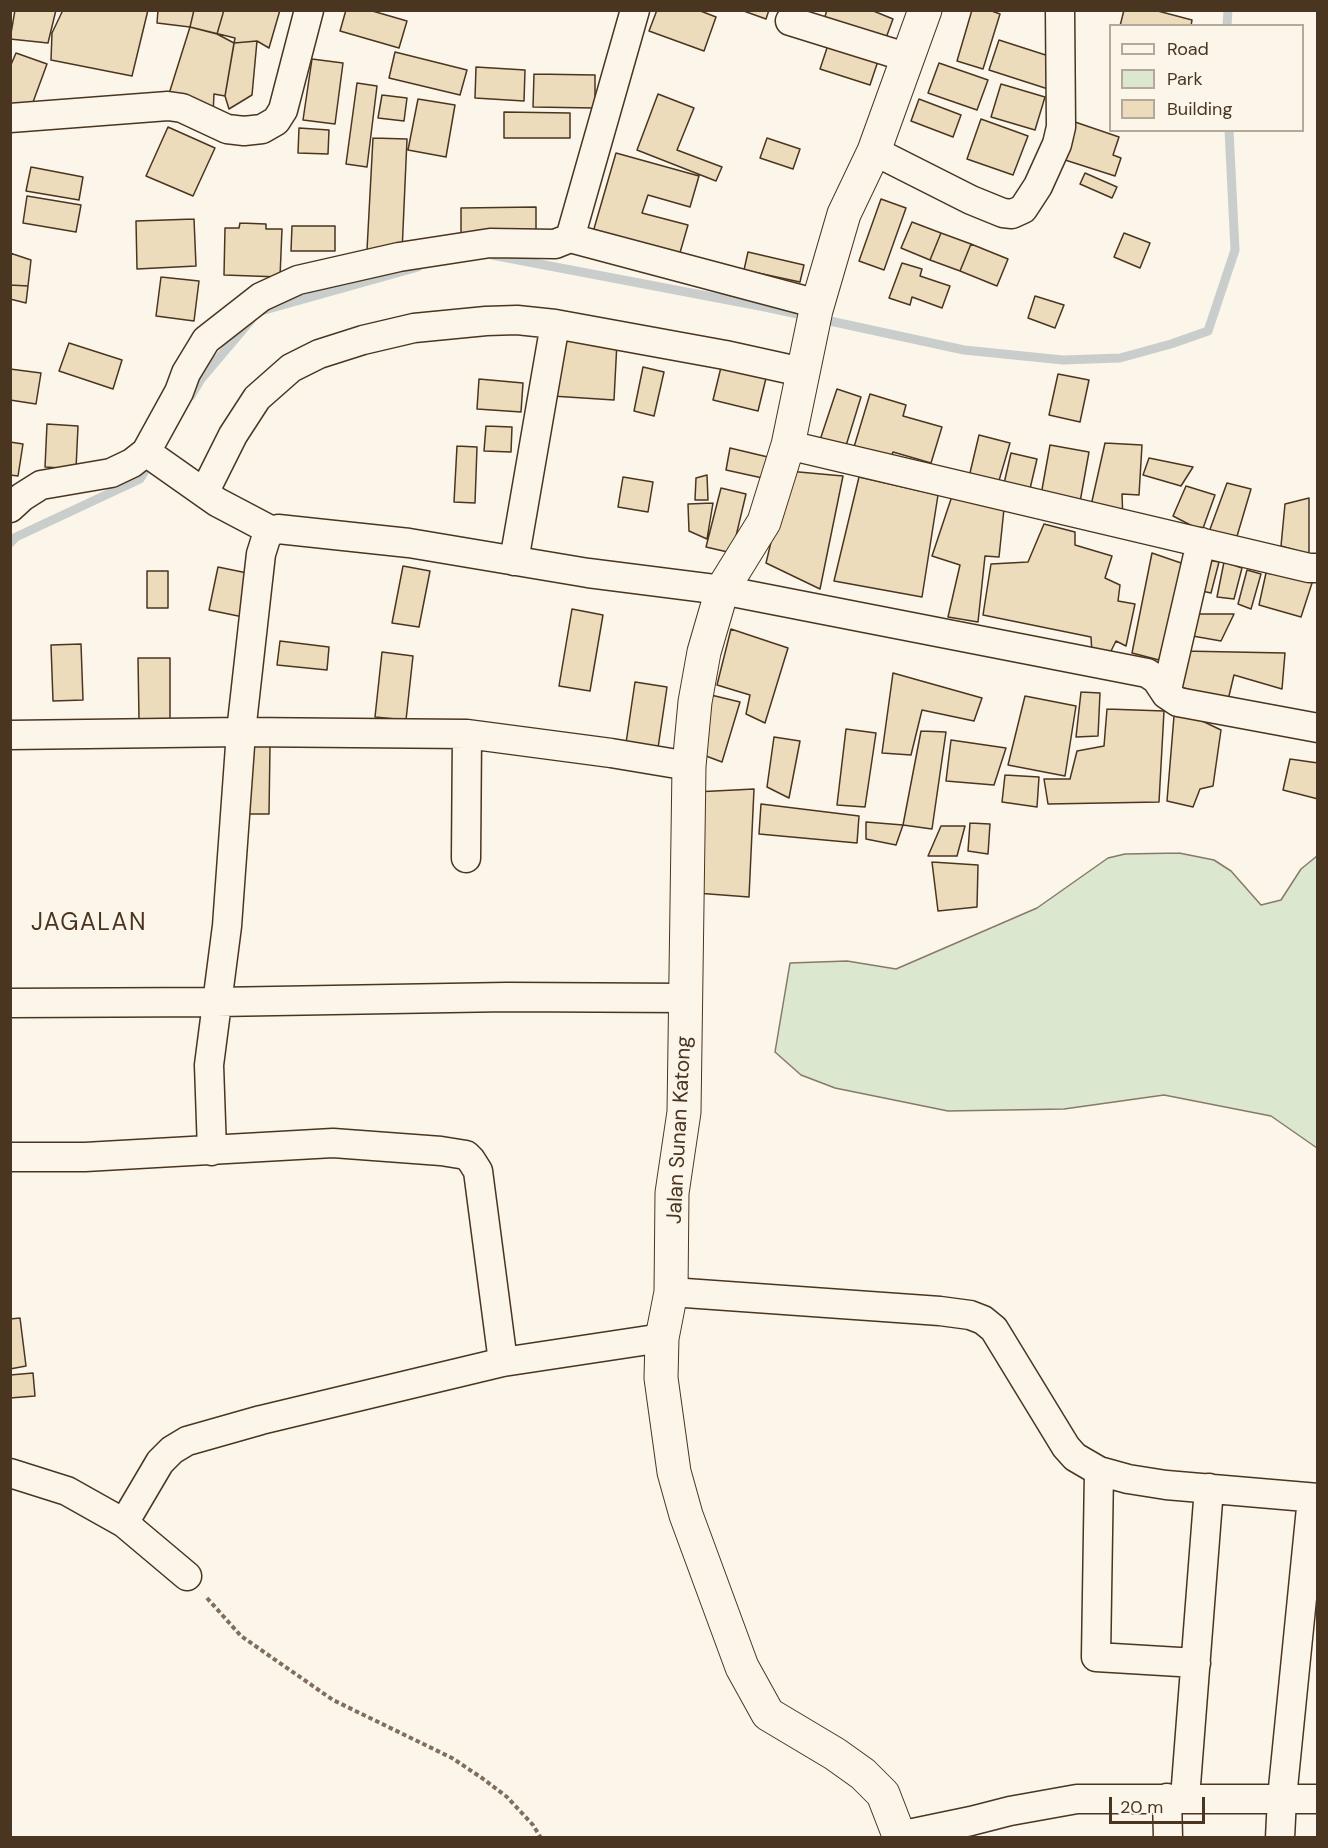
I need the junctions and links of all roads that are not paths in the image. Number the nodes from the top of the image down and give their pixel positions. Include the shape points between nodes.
1 (309, 10) edge
2 (635, 10) edge
3 (925, 10) edge
4 (1060, 10) edge
5 (790, 21) dead end
6 (909, 58) junction
7 (10, 118) edge
8 (874, 151) junction
9 (570, 238) junction
10 (817, 307) junction
11 (555, 324) junction
12 (804, 366) junction
13 (788, 445) junction
14 (150, 455) junction
15 (196, 488) junction
16 (10, 508) edge
17 (272, 531) junction
18 (1201, 542) junction
19 (514, 561) junction
20 (1317, 568) edge
21 (722, 590) junction
22 (1166, 694) junction
23 (1317, 728) edge
24 (241, 732) junction
25 (467, 734) junction
26 (10, 735) edge
27 (689, 766) junction
28 (466, 858) dead end
29 (686, 998) junction
30 (217, 1002) junction
31 (10, 1003) edge
32 (212, 1151) junction
33 (10, 1157) edge
34 (671, 1292) junction
35 (662, 1338) junction
36 (503, 1362) junction
37 (1100, 1471) junction
38 (10, 1473) edge
39 (1209, 1488) junction
40 (1315, 1498) edge
41 (124, 1523) junction
42 (187, 1576) road end
43 (1196, 1663) junction
44 (1176, 1798) junction
45 (1282, 1798) junction
46 (1317, 1799) edge
47 (900, 1837) edge
48 (1168, 1838) edge
49 (1280, 1838) edge

1 - 7 street via 283,110 276,121 262,129 227,129 182,108 168,106
2 - 9 street
3 - 6 street, Jalan Sunan Katong
4 - 8 street via 1061,126 1038,186 1023,209 1003,213
5 - 6 street
6 - 8 street, Jalan Sunan Katong
8 - 10 street, Jalan Sunan Katong via 844,214
9 - 10 street
9 - 14 street via 555,244 490,243 399,257 298,279 261,297 206,340 186,373
10 - 12 street, Jalan Sunan Katong
11 - 12 street
11 - 15 street via 451,323 414,328 319,354 291,368 257,398
11 - 19 street
12 - 13 street, Jalan Sunan Katong
13 - 18 street
13 - 21 street, Jalan Sunan Katong via 764,522
14 - 15 street
14 - 16 street via 111,473 41,485
15 - 17 street
17 - 19 street via 409,543
17 - 24 street via 261,554
18 - 20 street
18 - 22 street
19 - 21 street
21 - 22 street via 1147,673
21 - 27 street, Jalan Sunan Katong via 704,652
22 - 23 street via 1178,702
24 - 25 street
24 - 26 street
24 - 30 street via 227,926
25 - 27 street
25 - 28 street
27 - 29 street, Jalan Sunan Katong
29 - 30 street via 507,996
29 - 34 street, Jalan Sunan Katong via 684,1112 672,1193
30 - 31 street
30 - 32 street via 209,1065
32 - 33 street
32 - 36 street via 333,1143 466,1155 478,1172
34 - 35 street, Jalan Sunan Katong
34 - 37 street via 940,1311 983,1320 994,1329 1066,1448
35 - 36 street
35 - 47 street, Jalan Sunan Katong via 661,1378 674,1472 742,1666 768,1714 835,1754 883,1794
36 - 41 street via 187,1441 160,1462
37 - 39 street via 1128,1479
37 - 43 street via 1096,1657
38 - 41 street via 68,1491
39 - 40 street
39 - 43 street
40 - 45 street
41 - 42 street
43 - 44 street
44 - 45 street
44 - 47 street via 1057,1802
44 - 48 street
45 - 46 street
45 - 49 street

